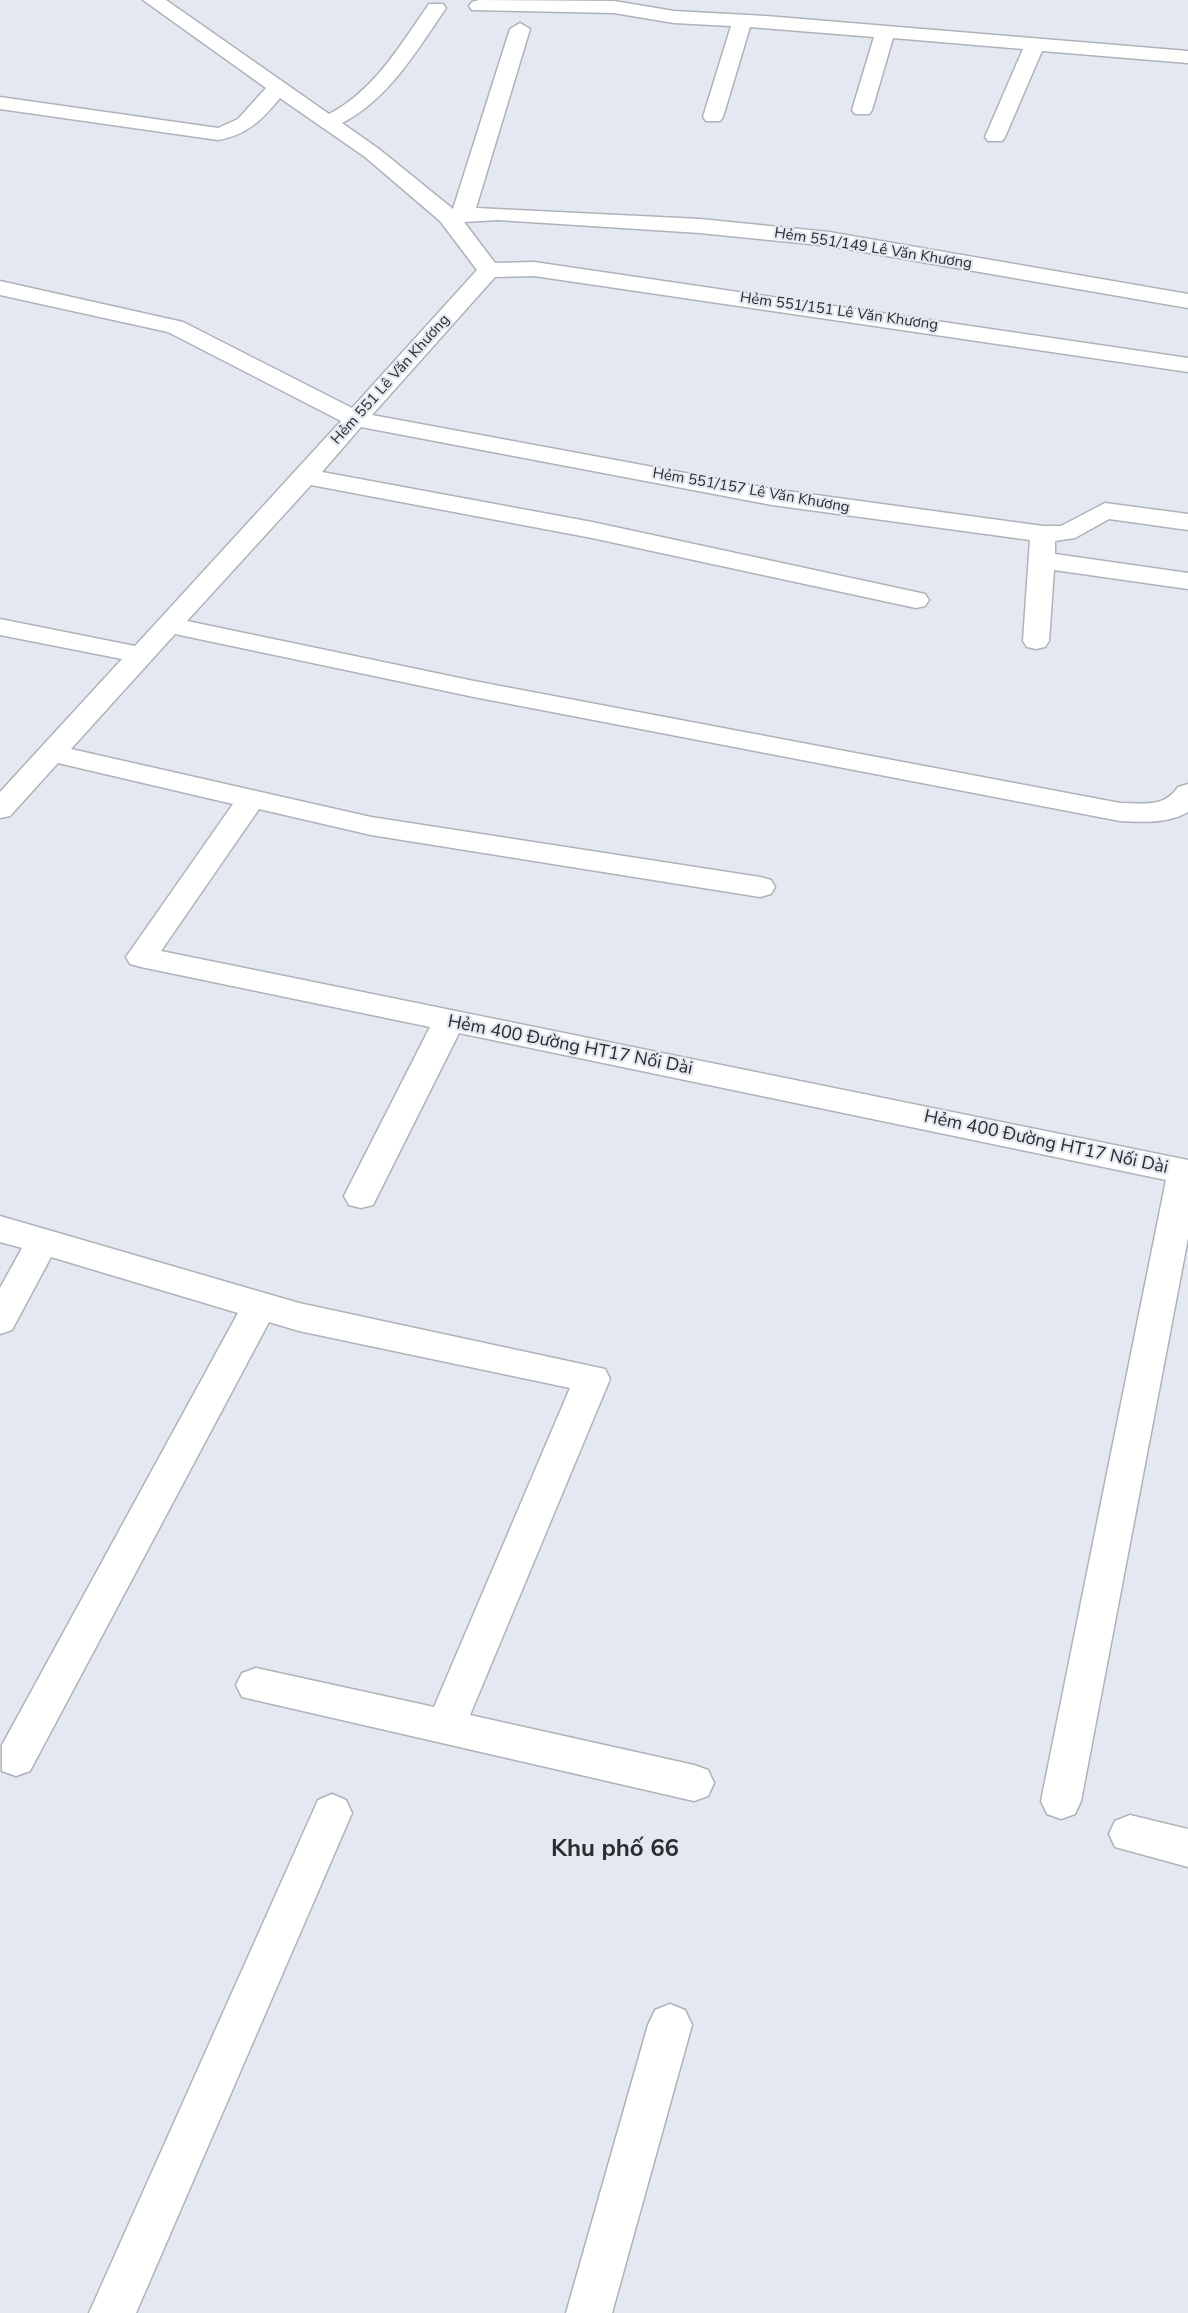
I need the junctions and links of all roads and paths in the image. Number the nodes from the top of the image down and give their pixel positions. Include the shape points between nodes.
1 (153, 0) edge
2 (479, 6) dead end
3 (436, 8) dead end
4 (742, 21) junction
5 (520, 29) dead end
6 (885, 32) junction
7 (1035, 44) junction
8 (1188, 57) edge
9 (278, 87) junction
10 (0, 103) edge
11 (862, 110) dead end
12 (713, 117) dead end
13 (328, 123) junction
14 (995, 136) dead end
15 (455, 216) junction
16 (489, 270) junction
17 (0, 288) edge
18 (1188, 301) edge
19 (1188, 365) edge
20 (356, 419) junction
21 (304, 476) junction
22 (1188, 522) edge
23 (1042, 534) junction
24 (1041, 560) junction
25 (1188, 581) edge
26 (916, 600) dead end
27 (169, 625) junction
28 (0, 627) edge
29 (1036, 640) dead end
30 (141, 655) junction
31 (52, 753) junction
32 (1188, 793) edge
33 (252, 798) junction
34 (0, 809) edge
35 (760, 887) dead end
36 (449, 1022) junction
37 (1186, 1172) edge
38 (361, 1196) dead end
39 (0, 1229) edge
40 (42, 1242) junction
41 (260, 1305) junction
42 (0, 1320) edge
43 (256, 1685) dead end
44 (445, 1728) junction
45 (16, 1758) dead end
46 (694, 1783) dead end
47 (1061, 1801) dead end
48 (332, 1813) dead end
49 (1130, 1834) dead end
50 (1188, 1848) edge
51 (670, 2025) dead end
52 (112, 2313) edge
53 (589, 2313) edge

1 - 9 street
2 - 4 street via 614,7 674,17
3 - 13 street via 398,63 356,108
4 - 6 street
4 - 12 street
5 - 15 street
6 - 7 street
6 - 11 street
7 - 8 street
7 - 14 street
9 - 10 street via 244,126 218,134
9 - 13 street
13 - 15 street
15 - 16 street
15 - 18 street, Hẻm 551/149 Lê Văn Khương via 498,214 677,225 829,239
16 - 19 street, Hẻm 551/151 Lê Văn Khương via 545,271
16 - 20 street, Hẻm 551 Lê Văn Khương
17 - 20 street, Hẻm 551/157 Lê Văn Khương via 175,327
20 - 21 street, Hẻm 551 Lê Văn Khương
20 - 23 street, Hẻm 551/157 Lê Văn Khương via 772,497
21 - 26 street via 592,530
21 - 27 street, Hẻm 551 Lê Văn Khương
22 - 23 street, Hẻm 551/157 Lê Văn Khương via 1105,511 1066,532
23 - 24 street
24 - 25 street
24 - 29 street
27 - 30 street, Hẻm 551 Lê Văn Khương
27 - 32 street via 474,689 1120,812 1167,811 1185,801
28 - 30 street
30 - 31 street, Hẻm 551 Lê Văn Khương
31 - 33 street
31 - 34 street, Hẻm 551 Lê Văn Khương
33 - 35 street via 371,826
33 - 36 street, Hẻm 400 Đường HT17 Nối Dài via 141,957
36 - 37 street, Hẻm 400 Đường HT17 Nối Dài
36 - 38 street
37 - 47 street
39 - 40 street
40 - 41 street
40 - 42 street
41 - 44 street via 299,1317 592,1379
41 - 45 street
43 - 44 street
44 - 46 street
48 - 52 street
49 - 50 street
51 - 53 street

